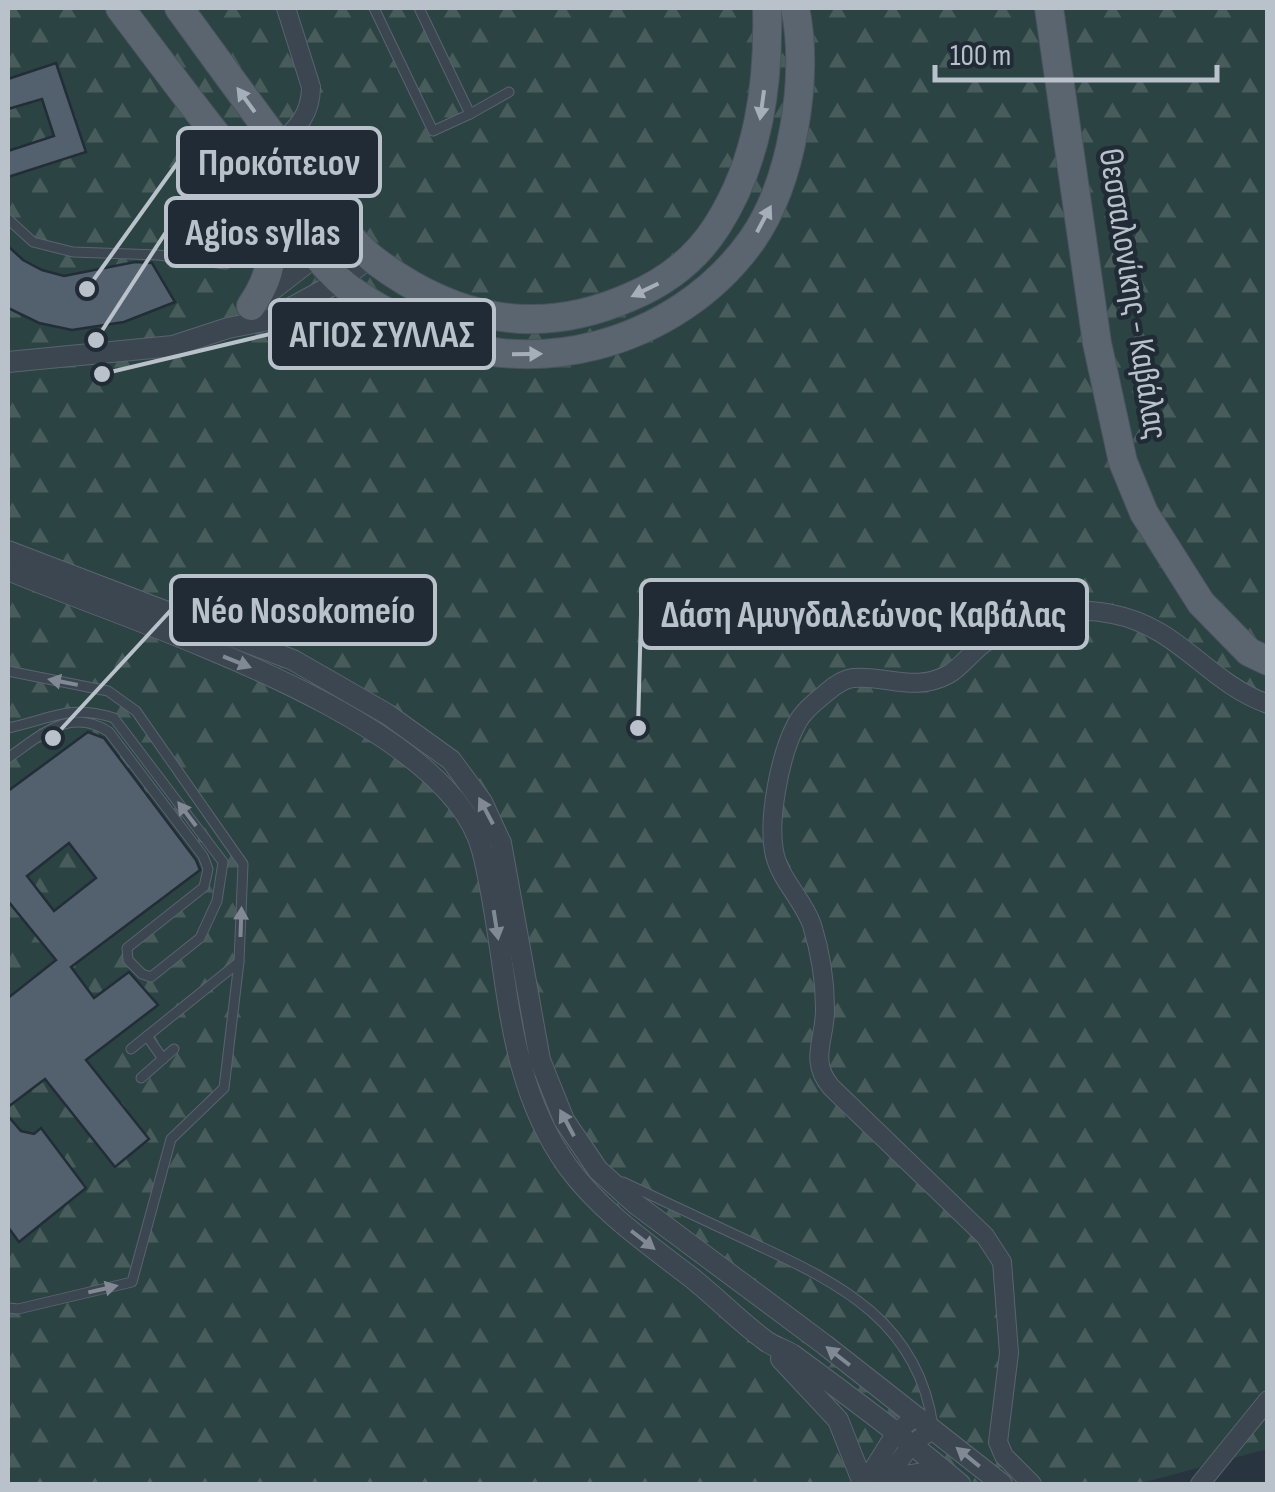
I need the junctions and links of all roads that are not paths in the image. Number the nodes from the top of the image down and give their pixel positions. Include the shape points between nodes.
1 (120, 8) edge
2 (180, 8) edge
3 (286, 8) edge
4 (374, 8) edge
5 (419, 8) edge
6 (767, 8) edge
7 (795, 8) edge
8 (1049, 8) edge
9 (510, 92) dead end
10 (470, 114) junction
11 (278, 145) junction
12 (243, 168) junction
13 (8, 219) edge
14 (231, 225) dead end
15 (347, 232) junction
16 (319, 257) junction
17 (370, 257) junction
18 (340, 281) junction
19 (251, 306) junction
20 (228, 328) junction
21 (12, 365) edge
22 (8, 542) edge
23 (8, 551) edge
24 (37, 563) junction
25 (8, 570) edge
26 (1268, 662) edge
27 (8, 671) edge
28 (1268, 704) edge
29 (38, 722) junction
30 (8, 728) edge
31 (46, 732) junction
32 (8, 758) edge
33 (239, 962) junction
34 (147, 1036) junction
35 (132, 1048) dead end
36 (174, 1048) dead end
37 (163, 1059) junction
38 (141, 1078) dead end
39 (599, 1171) junction
40 (8, 1308) edge
41 (772, 1345) junction
42 (1268, 1400) edge
43 (915, 1416) junction
44 (933, 1429) junction
45 (903, 1440) junction
46 (874, 1483) edge
47 (957, 1484) edge
48 (1002, 1484) edge
49 (1032, 1484) edge
50 (1200, 1484) edge

1 - 12 main road
11 -> 2 main road
3 - 11 street via 311,98 298,127
4 - 10 lane via 433,131
5 - 10 lane
6 -> 17 main road via 762,105 745,172 717,226 672,276 599,309 525,321 463,309
18 -> 7 main road via 412,326 490,353 556,353 611,343 678,310 734,262 770,209 794,125 800,30
8 - 26 main road, Θεσσαλονίκης - Καβάλας via 1116,444 1144,513 1192,590 1230,635
9 - 10 lane
11 - 15 main road
12 - 16 main road
12 - 19 main road via 272,260
13 - 14 lane via 33,242 72,252 224,264 237,254
15 - 16 street
15 - 17 main road
16 - 18 main road
16 - 19 street
17 - 18 street
18 - 20 street via 278,316
19 - 20 street
20 - 21 street via 174,346
22 - 24 street
23 - 24 street
39 -> 24 street via 564,1120 540,1060 502,843 451,760 292,660
25 -> 41 street via 290,683 431,772 478,838 516,1052 546,1133 609,1212
33 -> 27 lane via 243,864 136,711 108,691
28 - 49 street via 1222,680 1153,626 1076,611 1010,628 935,681 838,683 804,713 788,744 774,851 808,915 820,961 826,1009 819,1066 831,1086 985,1236 1002,1262 1009,1353 998,1442
29 - 30 lane
29 - 31 lane
31 -> 29 lane via 92,721 109,732 204,856 204,887 127,948 128,960 151,977 200,938 217,901 223,862 114,718 88,710
31 - 32 lane
33 - 34 lane
40 -> 33 lane via 132,1282 171,1140 224,1088
34 - 35 lane
34 - 37 lane
36 - 37 lane
37 - 38 lane
43 -> 39 street
39 - 44 lane via 860,1300 905,1349
41 - 45 street
41 - 46 street via 838,1420
42 - 50 street
43 - 44 street
43 - 45 street
44 - 45 street
48 -> 44 street
45 - 46 street
45 - 47 street
46 - 47 street via 923,1473

